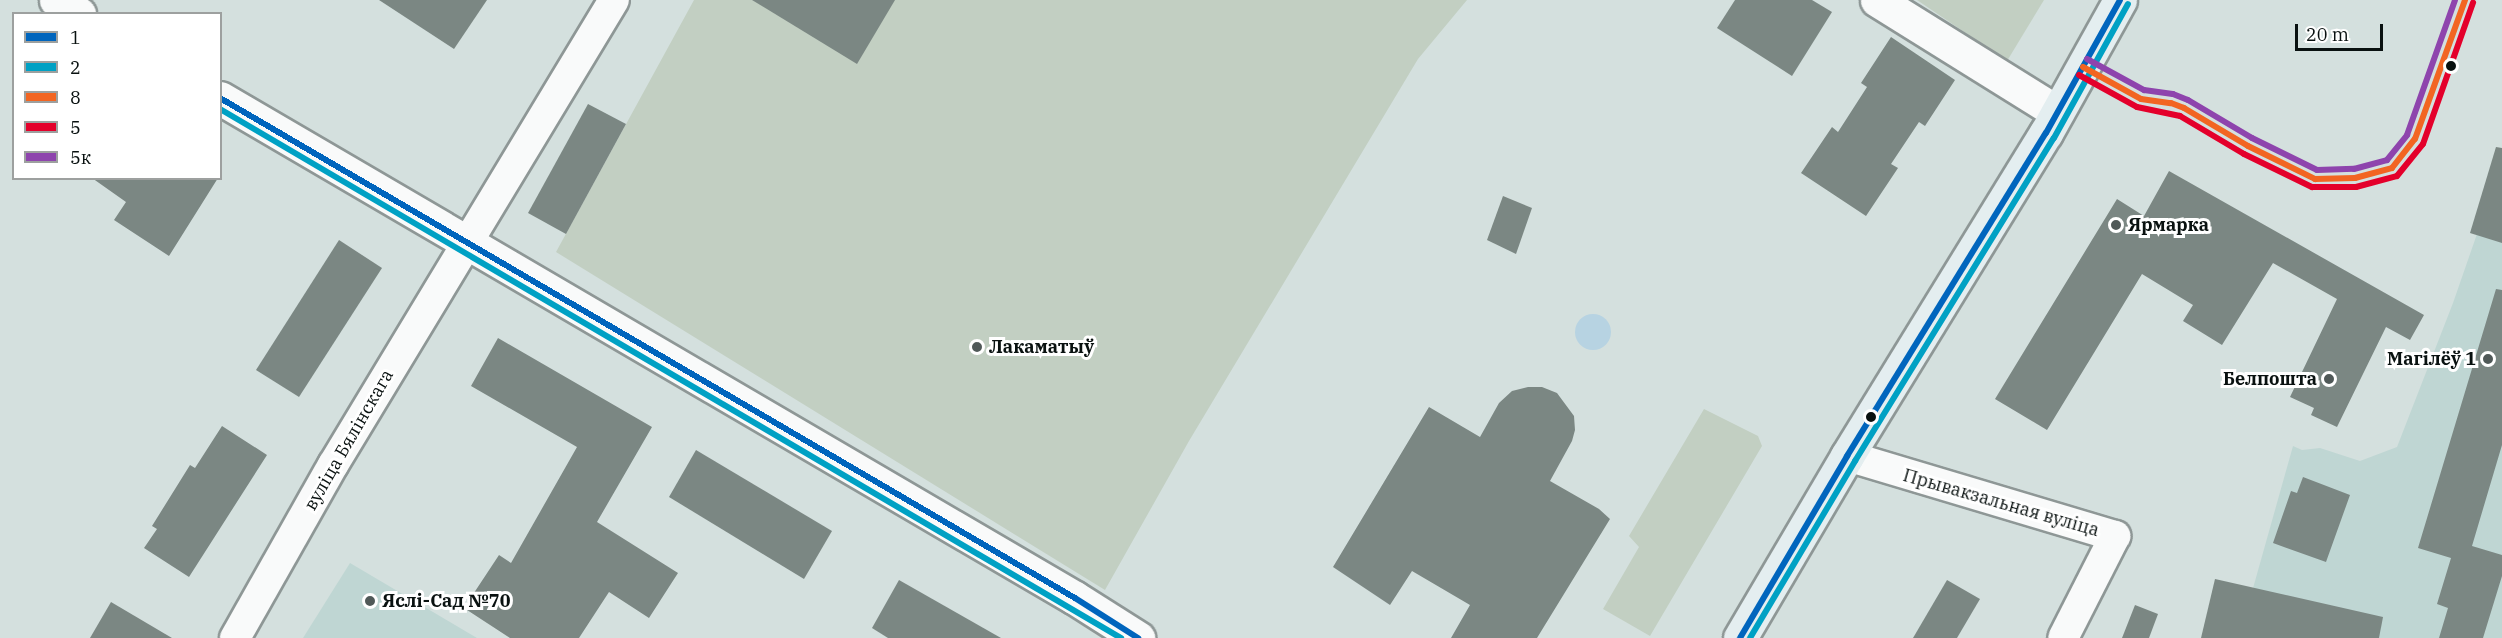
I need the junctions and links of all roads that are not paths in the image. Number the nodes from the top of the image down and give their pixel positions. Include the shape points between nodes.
1 (56, 0) edge
2 (615, 0) edge
3 (1877, 0) edge
4 (2120, 0) edge
5 (76, 12) edge
6 (222, 99) edge
7 (2057, 112) junction
8 (466, 244) junction
9 (1847, 456) junction
10 (235, 638) edge
11 (1138, 638) edge
12 (1740, 638) edge
13 (2063, 638) edge

1 - 5 main road
2 - 8 street, вуліца Бялінскага
3 - 7 main road
4 - 7 main road
6 - 8 main road
7 - 9 main road
8 - 10 street, вуліца Бялінскага
8 - 11 main road
9 - 12 main road
9 - 13 street, Прывакзальная вуліца via 2115,536

